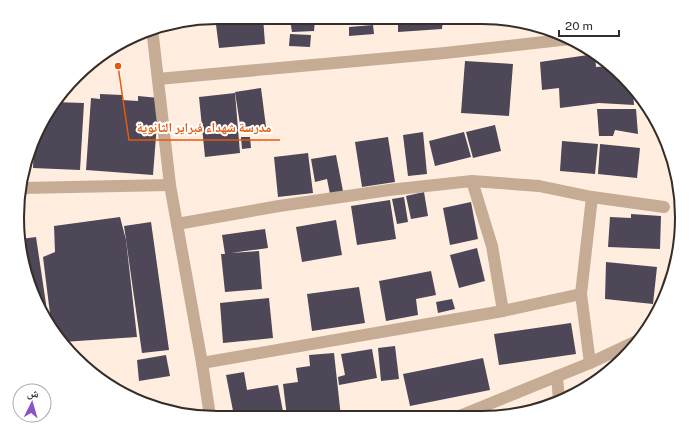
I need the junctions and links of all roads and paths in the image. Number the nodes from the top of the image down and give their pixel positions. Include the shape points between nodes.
1 (153, 35) edge
2 (559, 40) edge
3 (158, 79) junction
4 (472, 181) junction
5 (170, 185) junction
6 (27, 188) edge
7 (592, 197) junction
8 (664, 207) dead end
9 (177, 224) junction
10 (582, 294) junction
11 (503, 311) junction
12 (626, 346) edge
13 (202, 363) junction
14 (590, 363) junction
15 (557, 376) junction
16 (559, 395) edge
17 (209, 411) edge
18 (472, 411) edge

1 - 3 street
2 - 3 street
3 - 5 street
4 - 7 street via 539,186
4 - 9 street via 286,205
4 - 11 street via 492,246
5 - 6 street
5 - 9 street
7 - 8 street
7 - 10 street
9 - 13 street
10 - 11 street
10 - 14 street
11 - 13 street
12 - 14 street
13 - 17 street
14 - 15 street
15 - 16 street
15 - 18 street

